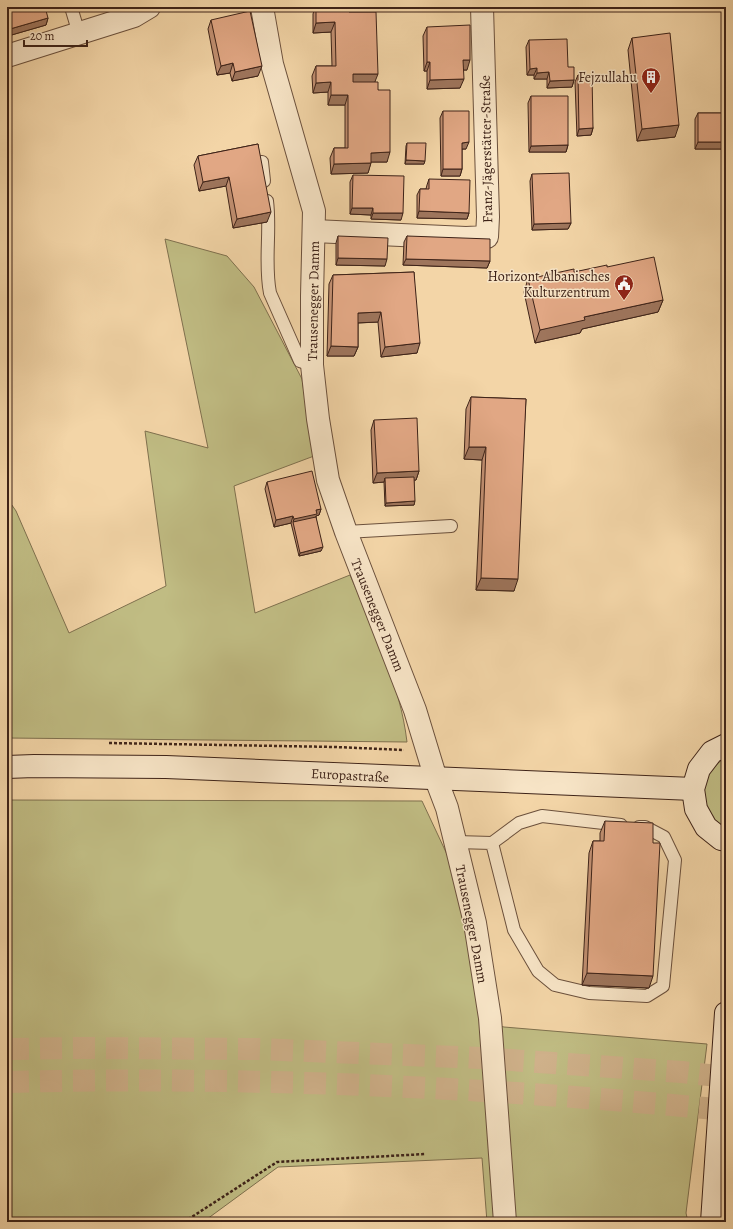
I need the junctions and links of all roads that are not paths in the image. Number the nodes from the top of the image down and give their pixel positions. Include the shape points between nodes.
1 (71, 7) edge
2 (149, 7) edge
3 (262, 7) edge
4 (482, 7) edge
5 (78, 34) junction
6 (7, 56) edge
7 (262, 162) edge
8 (314, 231) junction
9 (312, 365) junction
10 (451, 526) dead end
11 (346, 532) junction
12 (726, 745) edge
13 (7, 767) edge
14 (436, 779) junction
15 (693, 789) junction
16 (726, 840) edge
17 (456, 842) junction
18 (492, 843) junction
19 (726, 1013) edge
20 (506, 1222) edge
21 (712, 1222) edge

1 - 5 lane
2 - 5 street via 134,16
3 - 8 street, Trausenegger Damm via 272,64 313,205
4 - 8 street, Franz-Jägerstätter-Straße via 487,238
5 - 6 street
7 - 9 lane via 269,218 270,293 300,360
8 - 9 street, Trausenegger Damm
9 - 11 street, Trausenegger Damm via 328,480
10 - 11 lane
11 - 14 street, Trausenegger Damm via 415,710
12 - 15 street via 712,752 699,769
13 - 14 street, Europastraße via 166,767
14 - 15 street, Europastraße
14 - 17 street, Trausenegger Damm
15 - 16 street via 696,809 706,827
17 - 18 lane
17 - 20 street, Trausenegger Damm via 475,924 490,1018
18 - 18 lane via 514,930 538,971 555,985 589,993 648,996 662,986 675,860 664,837 645,827 542,816 519,823
19 - 21 street

